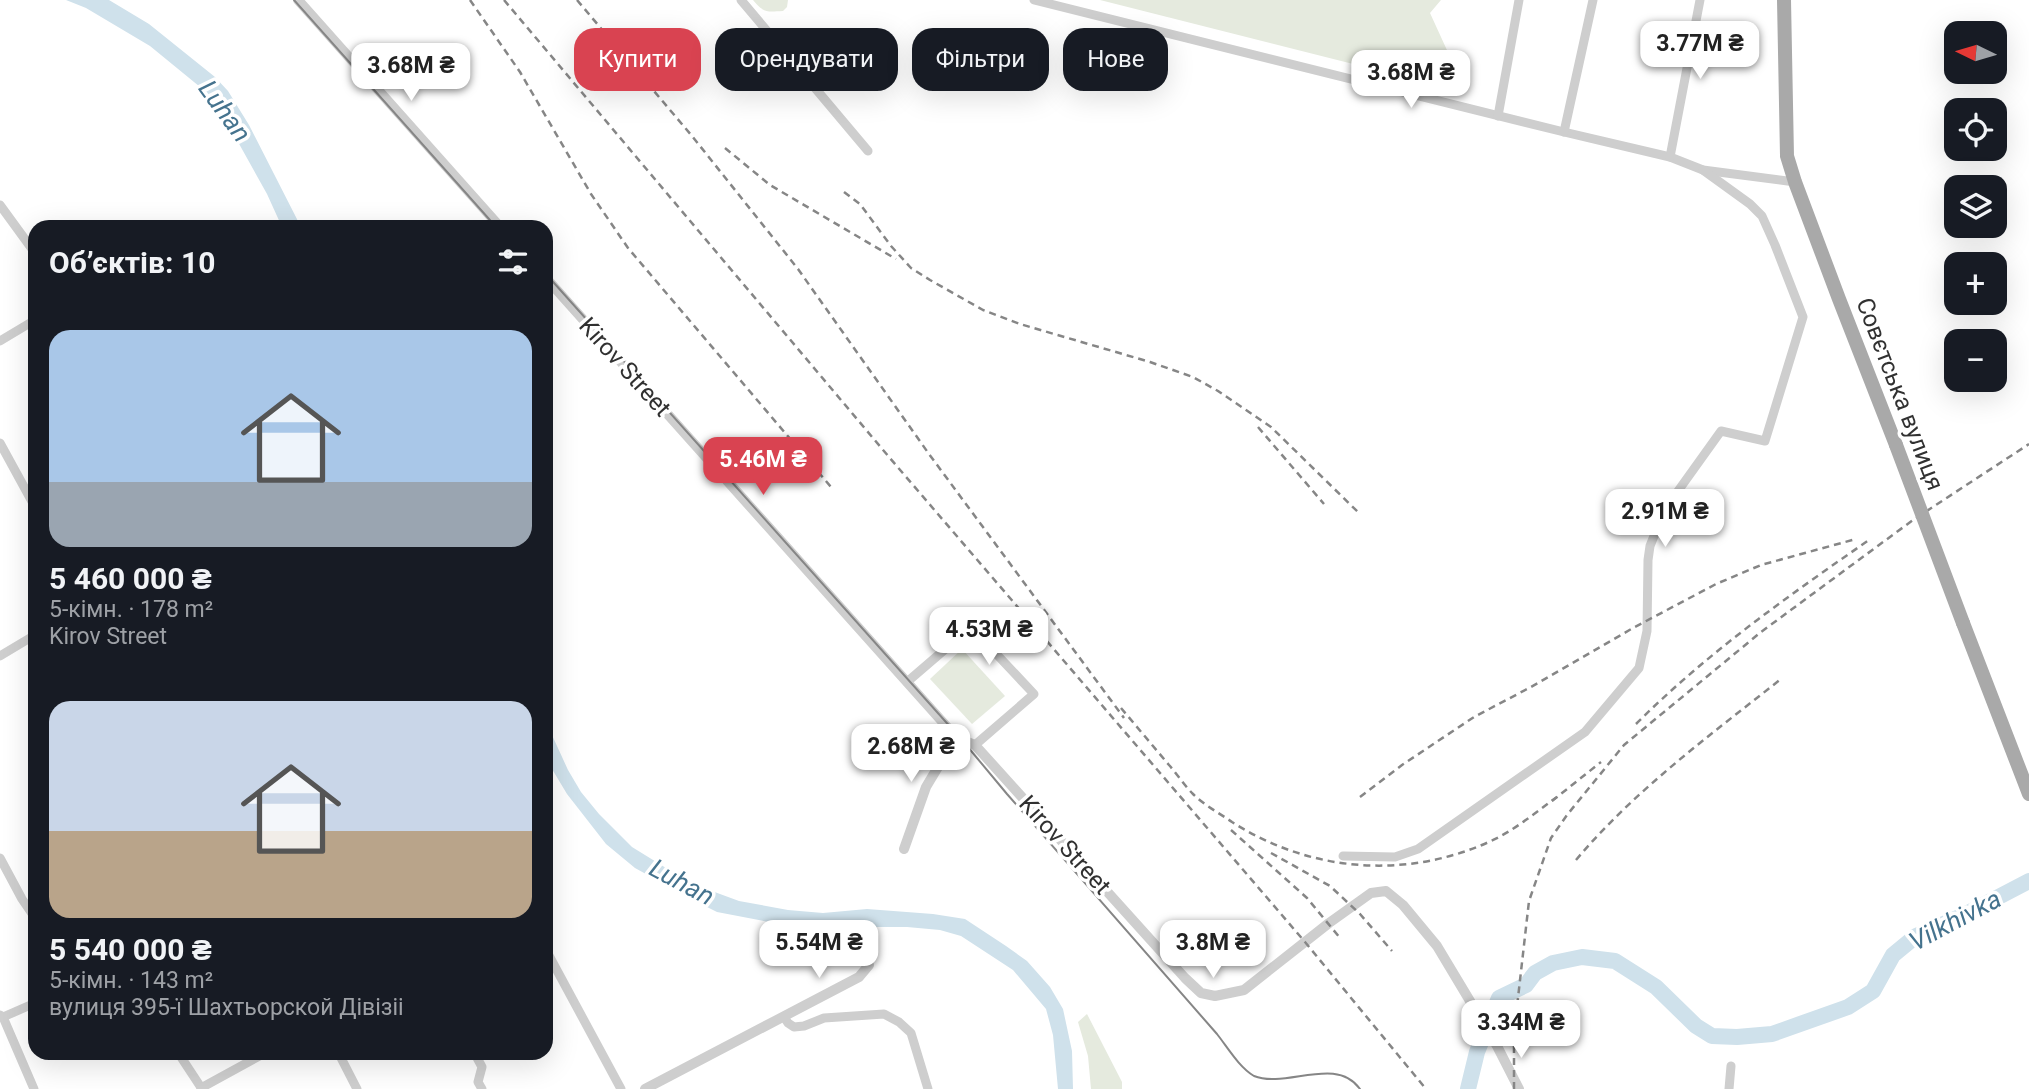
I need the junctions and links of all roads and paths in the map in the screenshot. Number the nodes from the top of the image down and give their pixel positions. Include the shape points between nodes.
1 (298, 0) edge
2 (741, 0) edge
3 (1034, 0) edge
4 (1519, 0) edge
5 (1593, 0) edge
6 (1700, 0) edge
7 (1784, 0) edge
8 (1498, 116) junction
9 (1564, 132) junction
10 (868, 151) dead end
11 (1670, 157) junction
12 (1703, 170) junction
13 (1795, 183) junction
14 (0, 205) edge
15 (494, 220) edge
16 (28, 243) edge
17 (553, 286) edge
18 (28, 324) edge
19 (0, 341) edge
20 (0, 443) edge
21 (28, 494) edge
22 (28, 639) edge
23 (0, 656) edge
24 (906, 682) junction
25 (956, 737) junction
26 (975, 745) junction
27 (2029, 794) edge
28 (904, 849) dead end
29 (1343, 856) dead end
30 (0, 858) edge
31 (28, 908) edge
32 (553, 963) edge
33 (869, 965) dead end
34 (28, 1006) edge
35 (2, 1016) edge
36 (784, 1017) junction
37 (182, 1060) edge
38 (252, 1060) edge
39 (342, 1060) edge
40 (478, 1060) edge
41 (1731, 1066) dead end
42 (34, 1089) edge
43 (201, 1089) edge
44 (357, 1089) edge
45 (482, 1089) edge
46 (621, 1089) edge
47 (645, 1089) edge
48 (928, 1089) edge
49 (1520, 1089) edge
50 (1729, 1089) edge

1 - 15 street
2 - 10 street
3 - 8 street
4 - 8 street
5 - 9 street
6 - 11 street
7 - 13 main road, Совєтська вулиця via 1787,156
8 - 9 street
9 - 11 street
11 - 12 street
12 - 13 street
12 - 29 street via 1762,216 1803,317 1765,441 1721,430 1678,491 1650,546 1647,631 1639,668 1585,732 1418,849 1395,857
13 - 27 main road, Совєтська вулиця, bridge
14 - 16 street
17 - 24 street, Kirov Street
18 - 19 street
20 - 21 street
22 - 23 street
24 - 25 street, Kirov Street
24 - 26 street via 971,627 1034,694
25 - 26 street, Kirov Street
25 - 28 street via 926,787
26 - 49 street, Kirov Street via 1201,993 1215,996 1244,990 1371,893 1386,891 1437,946
30 - 31 street
32 - 46 street
33 - 36 street via 859,976
34 - 35 street
35 - 42 street
36 - 47 street
36 - 48 street via 794,1027 824,1018 884,1014 911,1033
37 - 43 street
38 - 43 street
39 - 44 street
40 - 45 street
41 - 50 street

